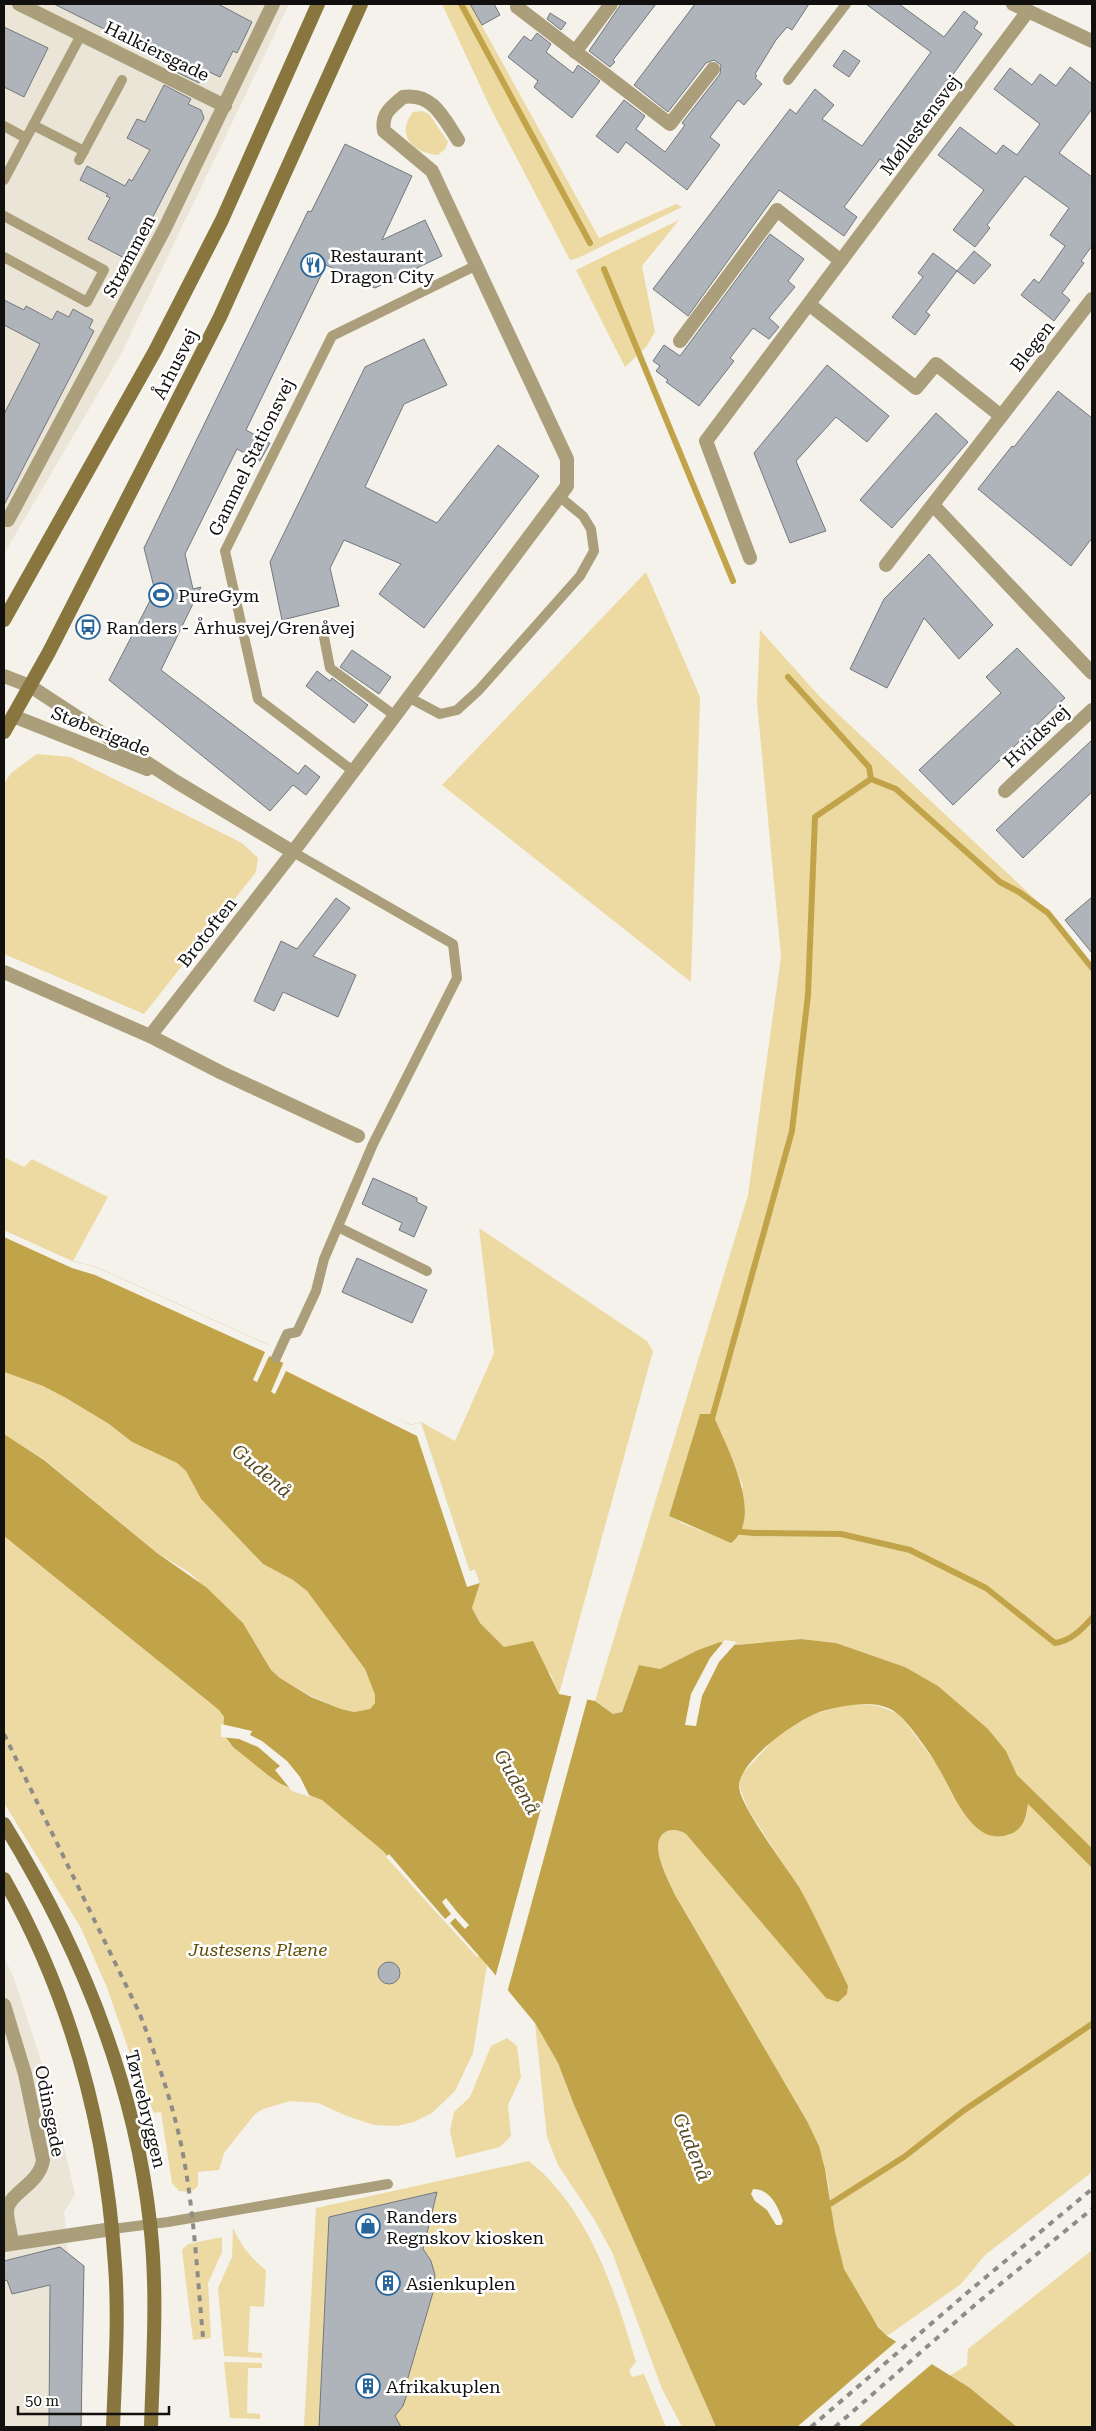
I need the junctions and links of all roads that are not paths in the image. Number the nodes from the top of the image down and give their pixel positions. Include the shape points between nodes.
1 (19, 4) edge
2 (273, 4) edge
3 (318, 4) edge
4 (361, 4) edge
5 (519, 4) edge
6 (611, 4) edge
7 (846, 4) edge
8 (1013, 4) edge
9 (1028, 10) junction
10 (81, 35) junction
11 (1092, 40) edge
12 (575, 52) junction
13 (713, 69) dead end
14 (122, 80) dead end
15 (788, 80) dead end
16 (225, 106) junction
17 (33, 125) junction
18 (4, 126) edge
19 (26, 138) junction
20 (458, 140) dead end
21 (4, 180) edge
22 (4, 216) edge
23 (4, 257) edge
24 (841, 261) junction
25 (477, 266) junction
26 (1092, 299) edge
27 (810, 305) junction
28 (680, 341) dead end
29 (1001, 416) junction
30 (560, 497) junction
31 (933, 505) junction
32 (8, 520) dead end
33 (750, 558) dead end
34 (886, 565) dead end
35 (4, 620) edge
36 (323, 632) dead end
37 (1092, 673) edge
38 (4, 676) edge
39 (30, 686) junction
40 (408, 697) junction
41 (1092, 710) edge
42 (8, 714) edge
43 (394, 715) junction
44 (4, 732) edge
45 (354, 771) junction
46 (175, 781) junction
47 (1005, 791) dead end
48 (293, 852) junction
49 (4, 972) edge
50 (150, 1036) junction
51 (358, 1136) dead end
52 (338, 1227) junction
53 (427, 1271) dead end
54 (276, 1358) dead end
55 (4, 1824) edge
56 (4, 1879) edge
57 (4, 2006) edge
58 (388, 2184) dead end
59 (150, 2224) junction
60 (112, 2228) junction
61 (8, 2244) edge
62 (113, 2427) edge
63 (151, 2427) edge

1 - 10 street, Halkiersgade
2 - 16 street, Strømmen
3 - 35 main road, Århusvej via 222,220 155,351
4 - 39 main road, Århusvej via 220,317
5 - 12 street via 517,8
6 - 12 street
7 - 15 lane
8 - 9 street
9 - 11 street
9 - 24 street, Møllestensvej
10 - 16 street, Halkiersgade
10 - 17 lane
12 - 13 street via 670,124
14 - 17 lane via 81,156
16 - 32 street, Strømmen via 164,230 18,490
17 - 19 lane
18 - 19 lane
19 - 21 lane
20 - 25 street via 434,105 423,98 403,98 386,112 382,122 384,131 432,171
22 - 23 lane via 104,270 87,302
24 - 27 street, Møllestensvej
24 - 28 street via 777,210
25 - 30 street via 567,459 567,486
25 - 45 lane, Gammel Stationsvej via 332,336 225,551 258,698
26 - 29 street, Blegen
27 - 29 street via 916,388 936,364
27 - 33 street, Møllestensvej via 706,441
29 - 31 street, Blegen
30 - 40 street
30 - 40 lane via 583,516 591,529 594,551 580,576 479,690 457,710 440,714
31 - 34 street, Blegen
31 - 37 street
36 - 43 lane via 330,668
38 - 39 street, Støberigade
39 - 42 main road, Århusvej
39 - 46 street, Støberigade
40 - 43 street
41 - 47 street, Hviidsvej
42 - 44 main road, Århusvej
42 - 46 street, Støberigade
43 - 45 street
45 - 48 street
46 - 48 street, Støberigade
48 - 50 street, Brotoften
48 - 52 lane via 453,944 457,978 385,1119
49 - 50 street
50 - 51 street
52 - 53 lane
52 - 54 lane via 324,1259 316,1291 297,1332 287,1334
55 - 59 main road, Tørvebryggen via 55,1912 98,2008 136,2139
56 - 60 main road via 48,1968 74,2042 95,2119
57 - 61 street, Odinsgade via 25,2074 43,2160 37,2177 7,2210
58 - 59 lane
59 - 60 lane
59 - 63 main road, Tørvebryggen via 154,2305
60 - 61 street, Odinsgade
60 - 62 main road via 116,2321

